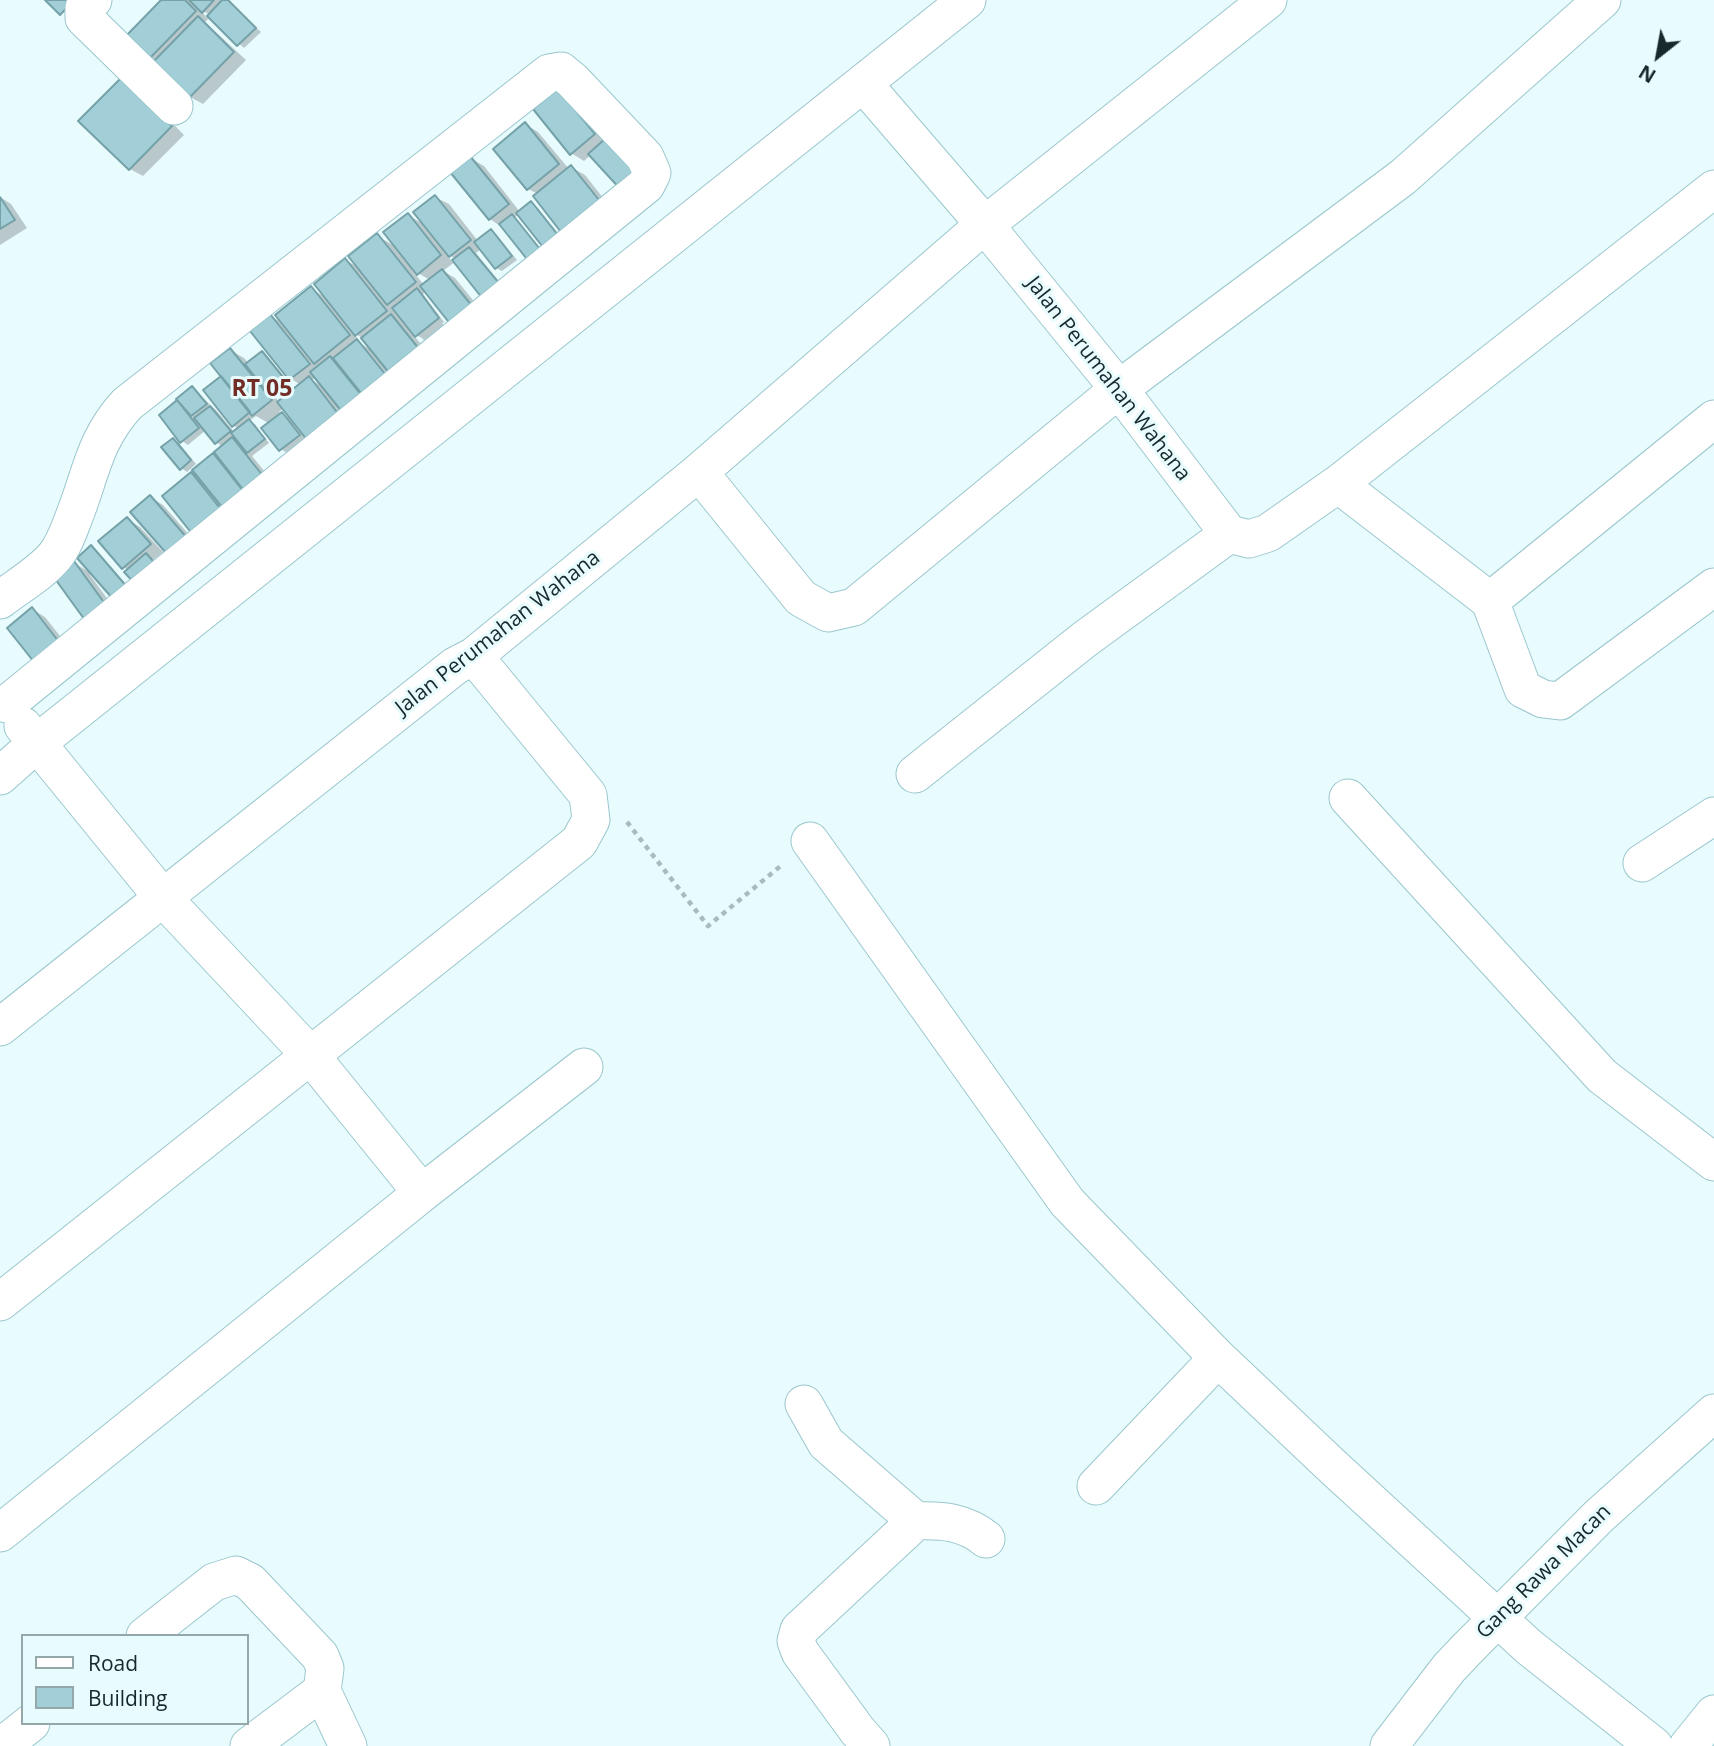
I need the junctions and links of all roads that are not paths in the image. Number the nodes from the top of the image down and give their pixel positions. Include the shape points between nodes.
1 (93, 0) edge
2 (967, 0) edge
3 (1268, 0) edge
4 (1602, 0) edge
5 (867, 80) junction
6 (174, 106) dead end
7 (1714, 189) edge
8 (985, 225) junction
9 (1119, 389) junction
10 (1714, 419) edge
11 (699, 472) junction
12 (1338, 484) junction
13 (1229, 534) junction
14 (1714, 587) edge
15 (0, 600) edge
16 (1490, 601) junction
17 (474, 656) junction
18 (3, 700) edge
19 (37, 743) junction
20 (915, 774) dead end
21 (0, 776) edge
22 (1348, 798) dead end
23 (1714, 816) edge
24 (810, 841) road end
25 (1642, 863) dead end
26 (164, 899) junction
27 (0, 1027) edge
28 (311, 1056) junction
29 (584, 1067) dead end
30 (1714, 1162) edge
31 (422, 1193) junction
32 (0, 1302) edge
33 (1218, 1358) junction
34 (804, 1404) dead end
35 (1714, 1412) edge
36 (1096, 1486) dead end
37 (916, 1521) junction
38 (0, 1533) edge
39 (986, 1539) dead end
40 (1498, 1617) junction
41 (148, 1634) edge
42 (322, 1691) junction
43 (1714, 1714) edge
44 (28, 1725) edge
45 (2, 1746) edge
46 (249, 1746) edge
47 (348, 1746) edge
48 (871, 1746) edge
49 (1389, 1746) edge
50 (1654, 1746) edge
51 (1688, 1746) edge

1 - 6 street via 84,8 84,18
2 - 5 street
3 - 8 street
4 - 9 street via 1403,177
5 - 8 street, Jalan Perumahan Wahana via 868,89
5 - 19 street
7 - 12 street
8 - 9 street, Jalan Perumahan Wahana
8 - 11 street, Jalan Perumahan Wahana
9 - 11 street via 854,607 828,613 802,598
9 - 13 street, Jalan Perumahan Wahana
10 - 16 street
11 - 17 street, Jalan Perumahan Wahana
12 - 13 street via 1268,533 1249,539
12 - 16 street
13 - 20 street via 1084,639
14 - 16 street via 1560,701 1523,689
15 - 18 street via 55,556 66,538 99,443 127,404 549,72 561,71 572,80 645,157 652,173 646,186
17 - 26 street, Jalan Perumahan Wahana via 455,666
17 - 28 street via 588,795 590,820 579,842
18 - 19 street
19 - 21 street
19 - 26 street
22 - 30 street via 1602,1076
23 - 25 street
24 - 33 street via 1067,1202
26 - 27 street, Jalan Perumahan Wahana
26 - 28 street
28 - 31 street
28 - 32 street
29 - 31 street
31 - 38 street
33 - 36 street
33 - 40 street
34 - 37 street via 826,1443
35 - 40 street, Gang Rawa Macan via 1599,1516
37 - 39 street via 959,1524
37 - 48 street via 799,1630 796,1641
40 - 49 street, Gang Rawa Macan via 1449,1668
40 - 50 street
41 - 42 street via 214,1582 236,1575 250,1582 320,1656 325,1668
42 - 46 street
42 - 47 street
43 - 51 street
44 - 45 street

